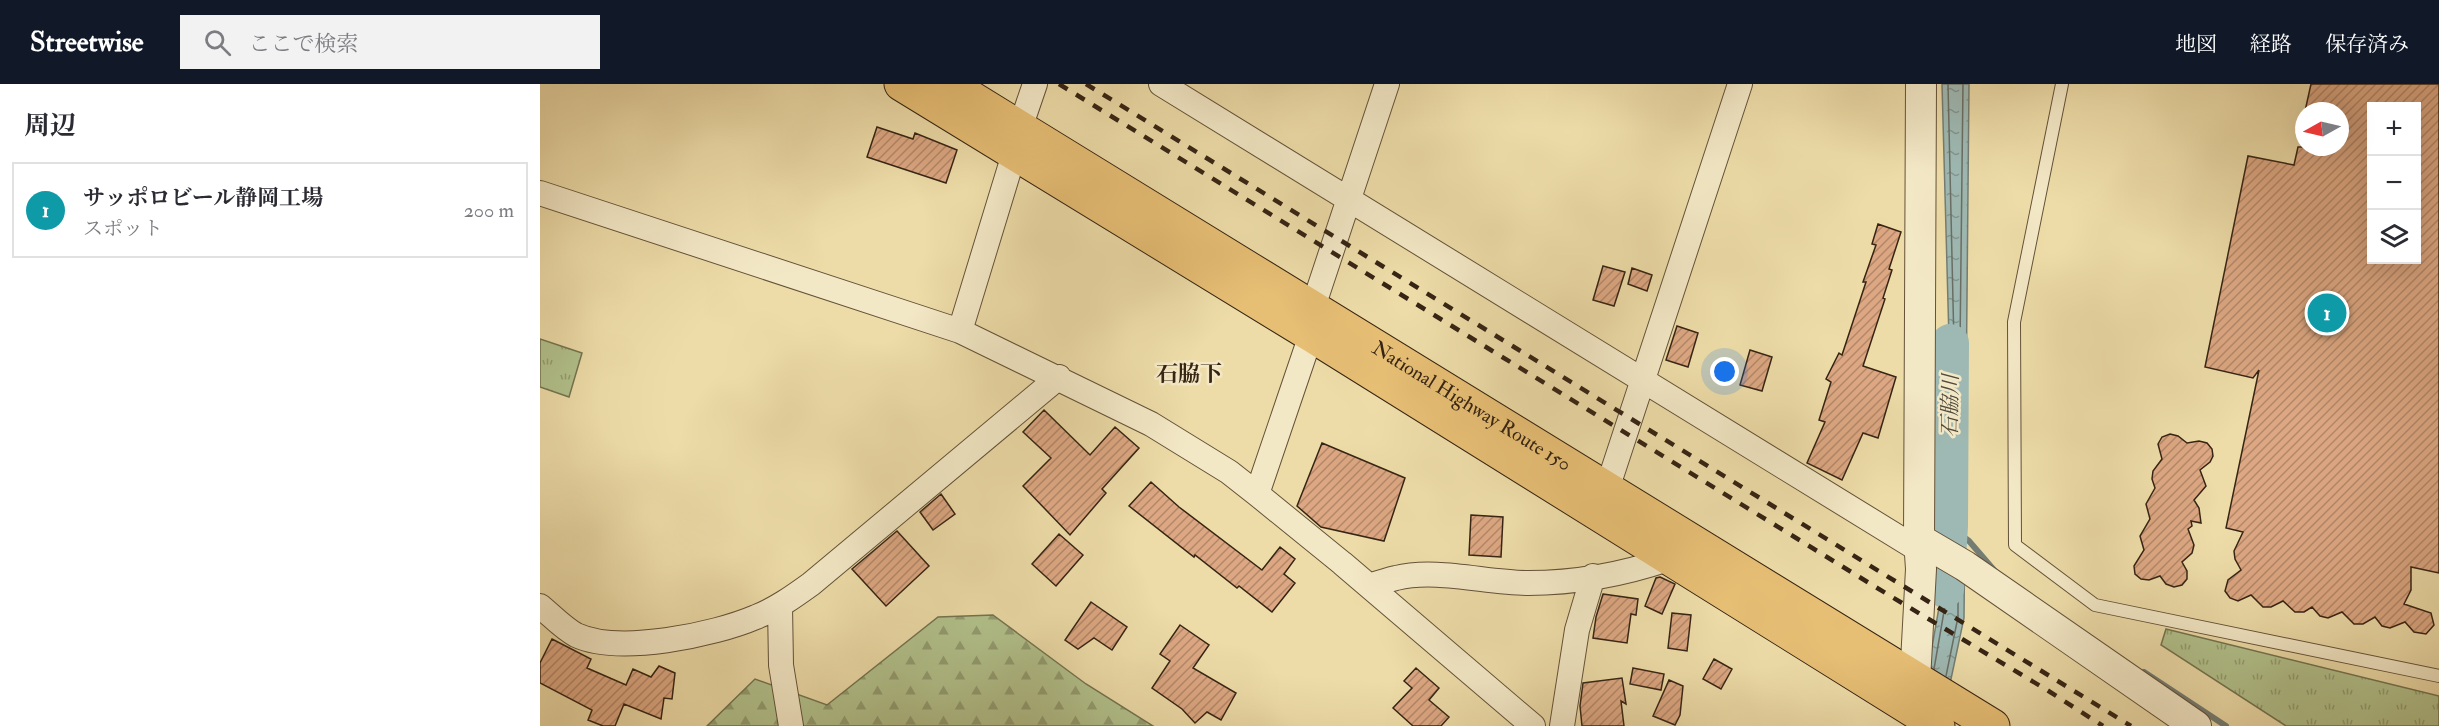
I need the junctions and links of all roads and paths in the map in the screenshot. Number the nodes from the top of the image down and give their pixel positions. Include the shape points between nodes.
1 (901, 84) edge
2 (949, 84) edge
3 (1035, 84) edge
4 (1161, 84) edge
5 (1387, 84) edge
6 (1740, 84) edge
7 (1921, 84) edge
8 (2062, 84) edge
9 (1017, 141) junction
10 (540, 193) edge
11 (1349, 199) junction
12 (1312, 321) junction
13 (960, 331) junction
14 (1059, 377) junction
15 (1643, 382) junction
16 (1607, 489) junction
17 (1257, 494) junction
18 (1919, 544) junction
19 (1668, 559) junction
20 (1593, 576) junction
21 (1369, 586) junction
22 (540, 606) edge
23 (780, 606) junction
24 (2439, 676) edge
25 (1924, 705) edge
26 (791, 726) edge
27 (1533, 726) edge
28 (1562, 726) edge
29 (1993, 726) edge
30 (2196, 726) edge

1 - 9 highway, National Highway Route 150
2 - 9 highway, National Highway Route 150
3 - 9 street
4 - 11 street
5 - 11 street
6 - 15 street
7 - 18 street
8 - 24 lane via 2014,322 2015,545 2095,605
9 - 12 highway, National Highway Route 150
9 - 13 street
10 - 13 street
11 - 12 street
11 - 15 street
12 - 16 highway, National Highway Route 150
12 - 17 street
12 - 19 highway, National Highway Route 150
13 - 14 street
14 - 17 street via 1151,424
14 - 23 street via 811,585
15 - 16 street
15 - 18 street
16 - 25 highway, National Highway Route 150
17 - 21 street
18 - 25 street
18 - 30 street via 1965,566
19 - 20 street via 1636,570
19 - 25 highway, National Highway Route 150
20 - 21 street via 1528,583 1397,577
20 - 28 street via 1577,630
21 - 27 street
22 - 23 street via 576,634 614,644 684,638 754,618
23 - 26 street via 781,665
25 - 29 highway, National Highway Route 150

